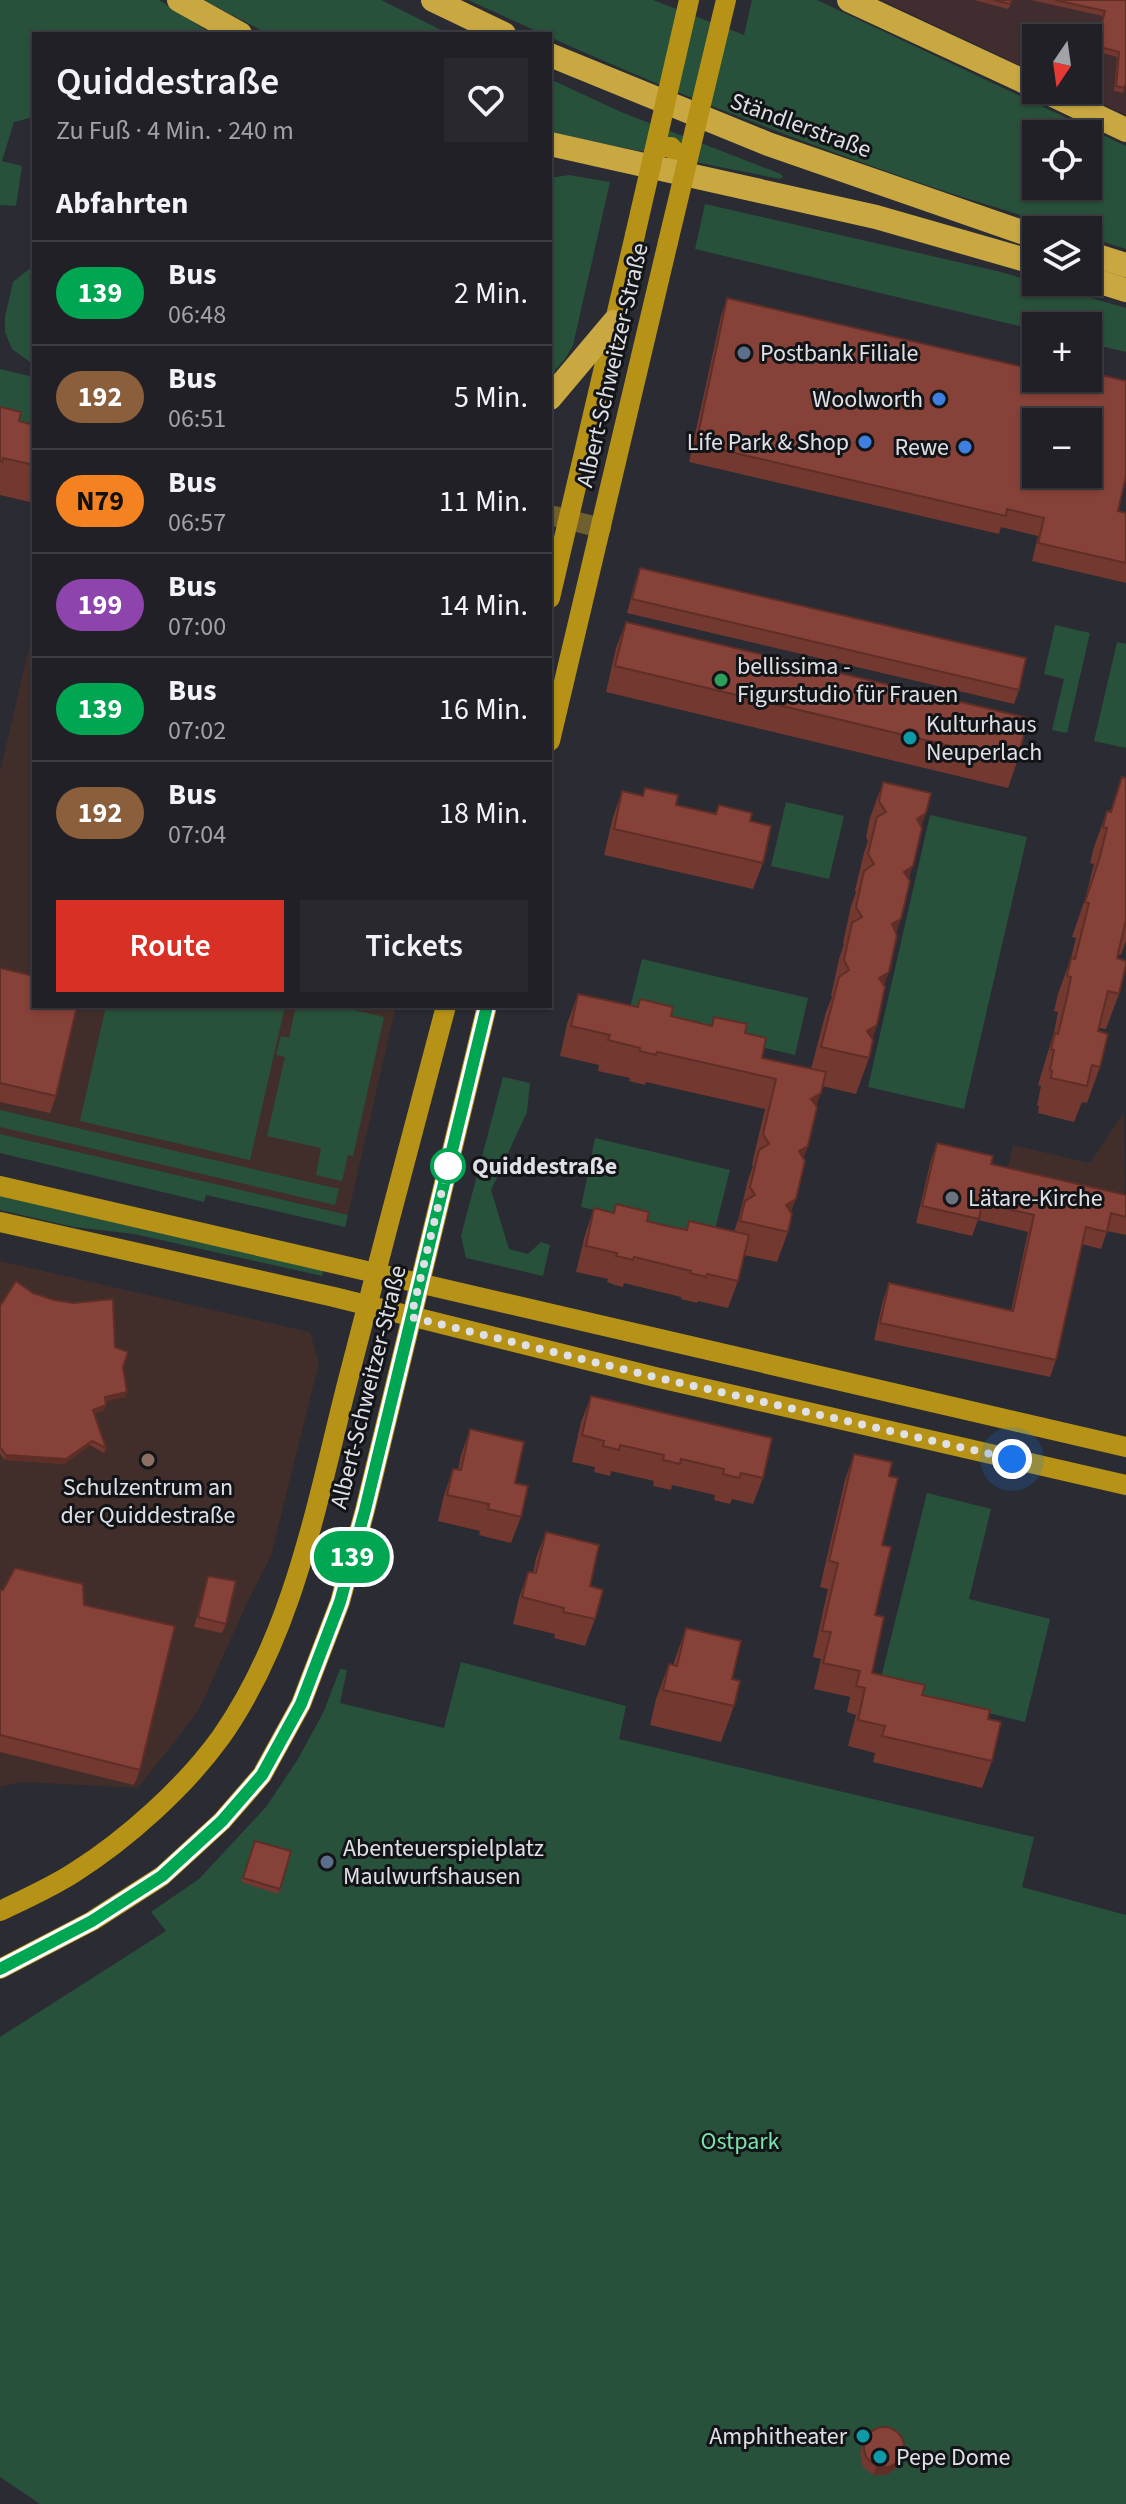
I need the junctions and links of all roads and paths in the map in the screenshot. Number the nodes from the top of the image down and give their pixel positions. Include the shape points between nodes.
1 (179, 0) edge
2 (433, 0) edge
3 (689, 0) edge
4 (726, 0) edge
5 (849, 0) edge
6 (870, 0) edge
7 (905, 26) junction
8 (236, 32) edge
9 (500, 32) edge
10 (552, 56) edge
11 (1022, 80) edge
12 (1071, 104) edge
13 (1126, 130) edge
14 (552, 144) edge
15 (654, 153) junction
16 (608, 157) junction
17 (552, 160) edge
18 (686, 163) junction
19 (1022, 232) edge
20 (1102, 257) edge
21 (1022, 259) edge
22 (1126, 265) edge
23 (1102, 282) edge
24 (1126, 290) edge
25 (614, 322) junction
26 (552, 396) edge
27 (559, 518) edge
28 (601, 528) junction
29 (552, 580) edge
30 (552, 733) edge
31 (445, 1008) edge
32 (487, 1008) edge
33 (0, 1186) edge
34 (0, 1222) edge
35 (376, 1273) junction
36 (419, 1284) junction
37 (368, 1305) junction
38 (411, 1317) junction
39 (1126, 1447) edge
40 (1126, 1485) edge
41 (0, 1911) edge
42 (0, 1969) edge

1 - 8 highway
2 - 9 highway
3 - 15 main road, Albert-Schweitzer-Straße, bridge
4 - 18 main road, Albert-Schweitzer-Straße, bridge
5 - 7 highway
6 - 7 highway
7 - 11 highway
10 - 19 highway, Ständlerstraße via 768,144
12 - 13 highway
14 - 16 highway
15 - 18 main road via 671,147
15 - 25 main road, Albert-Schweitzer-Straße, bridge
16 - 17 highway via 580,166
16 - 21 highway via 876,217
18 - 28 main road, Albert-Schweitzer-Straße, bridge
20 - 22 highway
23 - 24 highway
25 - 26 highway
25 - 27 main road, Albert-Schweitzer-Straße
27 - 28 street
27 - 29 main road, Albert-Schweitzer-Straße
28 - 30 main road, Albert-Schweitzer-Straße
31 - 35 main road, Albert-Schweitzer-Straße
32 - 36 main road, Albert-Schweitzer-Straße
33 - 35 main road
34 - 37 main road
35 - 36 main road
35 - 37 main road, Albert-Schweitzer-Straße
36 - 38 main road, Albert-Schweitzer-Straße
36 - 39 main road
37 - 38 main road
37 - 41 main road, Albert-Schweitzer-Straße via 284,1614 246,1698 219,1739 141,1822 75,1872
38 - 40 main road
38 - 42 main road, Albert-Schweitzer-Straße via 340,1602 301,1704 262,1775 162,1876 92,1921

